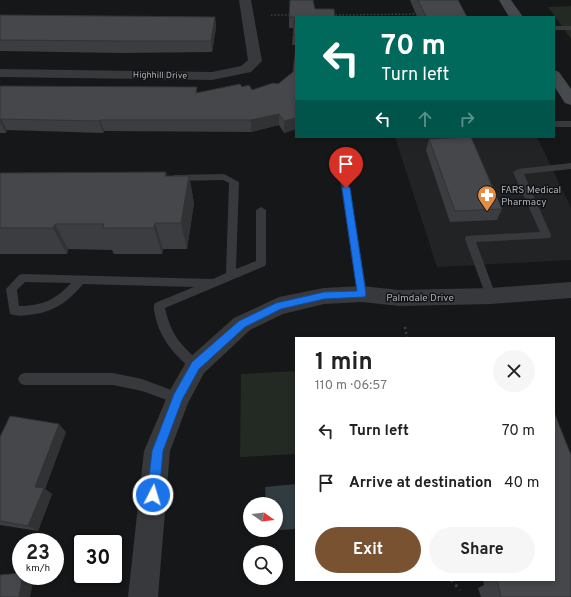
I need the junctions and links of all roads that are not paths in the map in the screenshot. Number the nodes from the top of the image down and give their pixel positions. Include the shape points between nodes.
1 (245, 0) edge
2 (505, 0) edge
3 (515, 16) edge
4 (555, 28) edge
5 (571, 28) edge
6 (0, 73) edge
7 (555, 76) edge
8 (571, 100) edge
9 (555, 124) edge
10 (571, 124) edge
11 (341, 159) dead end
12 (571, 166) edge
13 (161, 178) edge
14 (261, 210) dead end
15 (231, 276) junction
16 (81, 279) junction
17 (215, 283) junction
18 (571, 290) edge
19 (362, 294) junction
20 (492, 296) junction
21 (196, 366) junction
22 (24, 379) dead end
23 (178, 398) junction
24 (143, 597) edge

1 - 6 street, Highhill Drive via 255,61 246,69 212,76
2 - 3 main road
4 - 5 lane
7 - 8 main road
9 - 10 lane
11 - 19 lane
12 - 20 lane via 518,172 546,235 470,239
13 - 15 lane via 224,177 234,182
14 - 15 lane via 261,264
15 - 17 lane
16 - 16 lane via 24,278 11,289 14,311 32,311 53,305 67,296
16 - 17 lane
17 - 21 lane via 159,306 169,341
18 - 20 street, Palmdale Drive
19 - 20 street, Palmdale Drive via 399,298
19 - 21 street, Palmdale Drive via 324,296 279,306 242,324
21 - 23 street, Palmdale Drive
22 - 23 lane via 113,379 142,385
23 - 24 street, Palmdale Drive via 157,451

